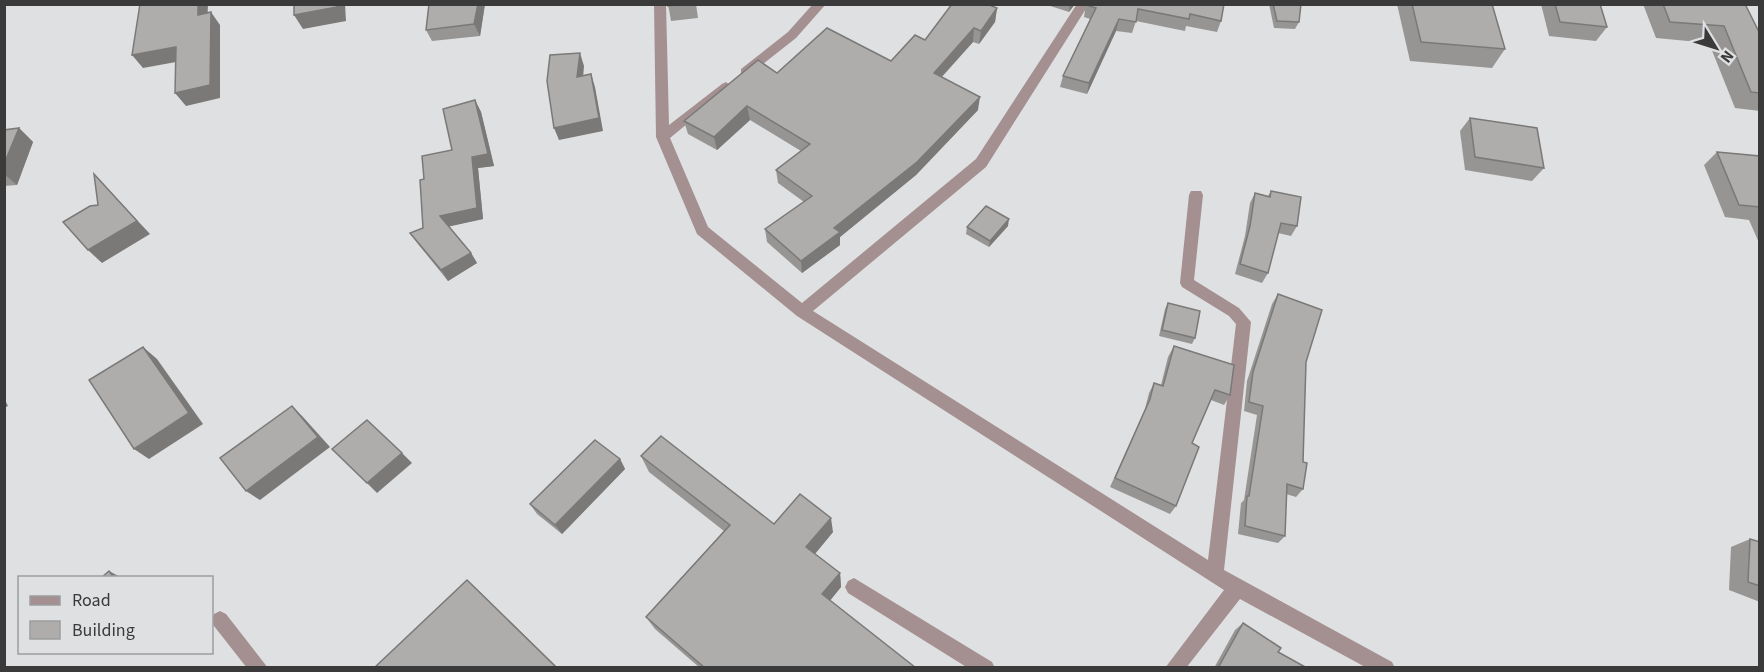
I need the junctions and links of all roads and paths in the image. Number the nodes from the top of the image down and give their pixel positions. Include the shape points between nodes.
1 (660, 4) edge
2 (820, 4) edge
3 (1083, 4) edge
4 (663, 137) junction
5 (1196, 195) dead end
6 (802, 312) junction
7 (1215, 573) junction
8 (854, 587) dead end
9 (1238, 588) junction
10 (220, 620) dead end
11 (259, 668) edge
12 (986, 668) edge
13 (1174, 668) edge
14 (1386, 668) edge

1 - 4 street
2 - 4 street via 792,35
3 - 6 street via 981,163
4 - 6 street via 702,230
5 - 7 street via 1188,283 1244,322
6 - 7 street
7 - 9 street
8 - 12 street
9 - 13 street
9 - 14 street
10 - 11 street

